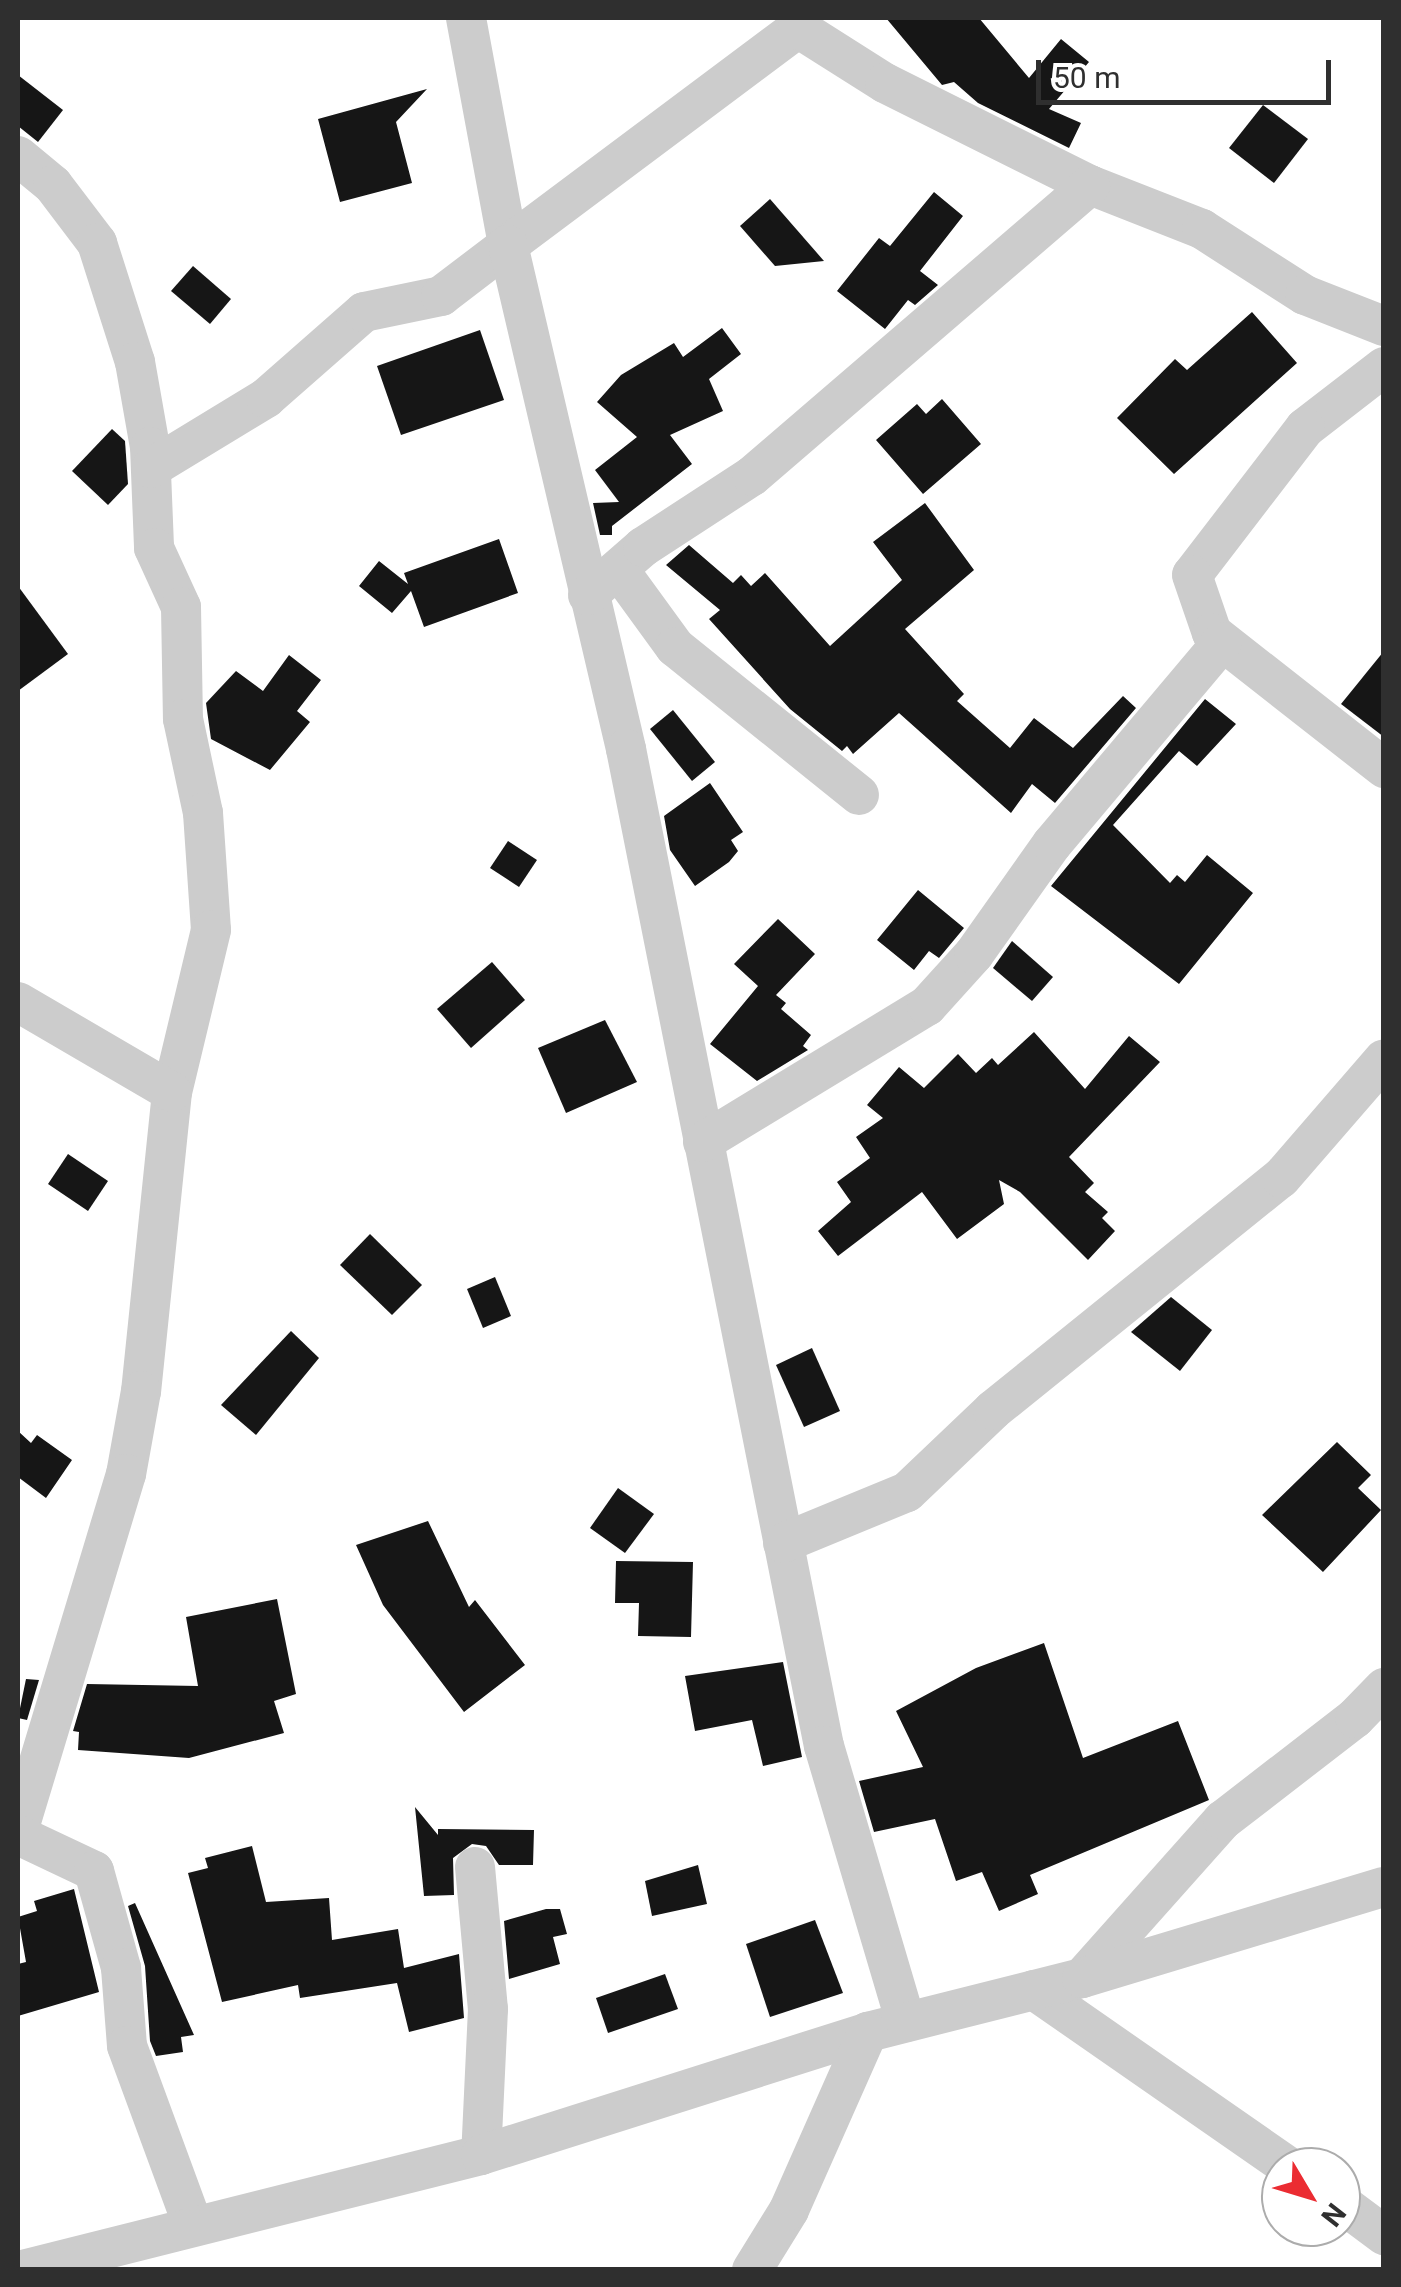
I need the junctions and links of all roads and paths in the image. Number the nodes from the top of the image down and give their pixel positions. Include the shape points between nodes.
1 (466, 18) edge
2 (803, 23) edge
3 (18, 156) edge
4 (1090, 185) junction
5 (508, 245) junction
6 (1384, 326) edge
7 (1384, 367) edge
8 (151, 468) junction
9 (604, 583) junction
10 (1222, 642) junction
11 (1384, 768) edge
12 (858, 795) dead end
13 (18, 1002) edge
14 (1384, 1060) edge
15 (172, 1092) junction
16 (702, 1142) junction
17 (783, 1543) junction
18 (1384, 1688) edge
19 (18, 1833) edge
20 (475, 1867) dead end
21 (1384, 1887) edge
22 (1082, 1978) junction
23 (1034, 1990) junction
24 (887, 2027) junction
25 (1261, 2148) edge
26 (480, 2155) junction
27 (1361, 2218) edge
28 (193, 2225) junction
29 (1384, 2235) edge
30 (88, 2252) junction
31 (24, 2270) edge
32 (134, 2270) edge
33 (752, 2270) edge

1 - 5 street
2 - 4 street via 885,83
2 - 5 street
3 - 8 street via 53,185 97,243 136,362
4 - 6 street via 1202,229 1305,295
4 - 9 street via 752,476 712,498
5 - 8 street via 441,296 364,312 266,398
5 - 9 street
7 - 10 street via 1305,428 1192,575 1212,633
8 - 15 street via 154,548 181,607 183,719 210,860 212,930
9 - 12 street
9 - 16 street via 626,750
10 - 11 street
10 - 16 street via 927,1006
13 - 15 street
14 - 17 street via 1282,1178 992,1410 907,1492
15 - 19 street via 126,1474
16 - 17 street
17 - 24 street
18 - 22 street via 1222,1820
19 - 28 street via 94,1871 121,1968 127,2046
20 - 26 street via 488,2009
21 - 22 street
22 - 23 street
23 - 24 street
23 - 25 street
24 - 26 street
24 - 33 street
26 - 28 street
27 - 29 street
28 - 30 street
30 - 31 street
30 - 32 street

